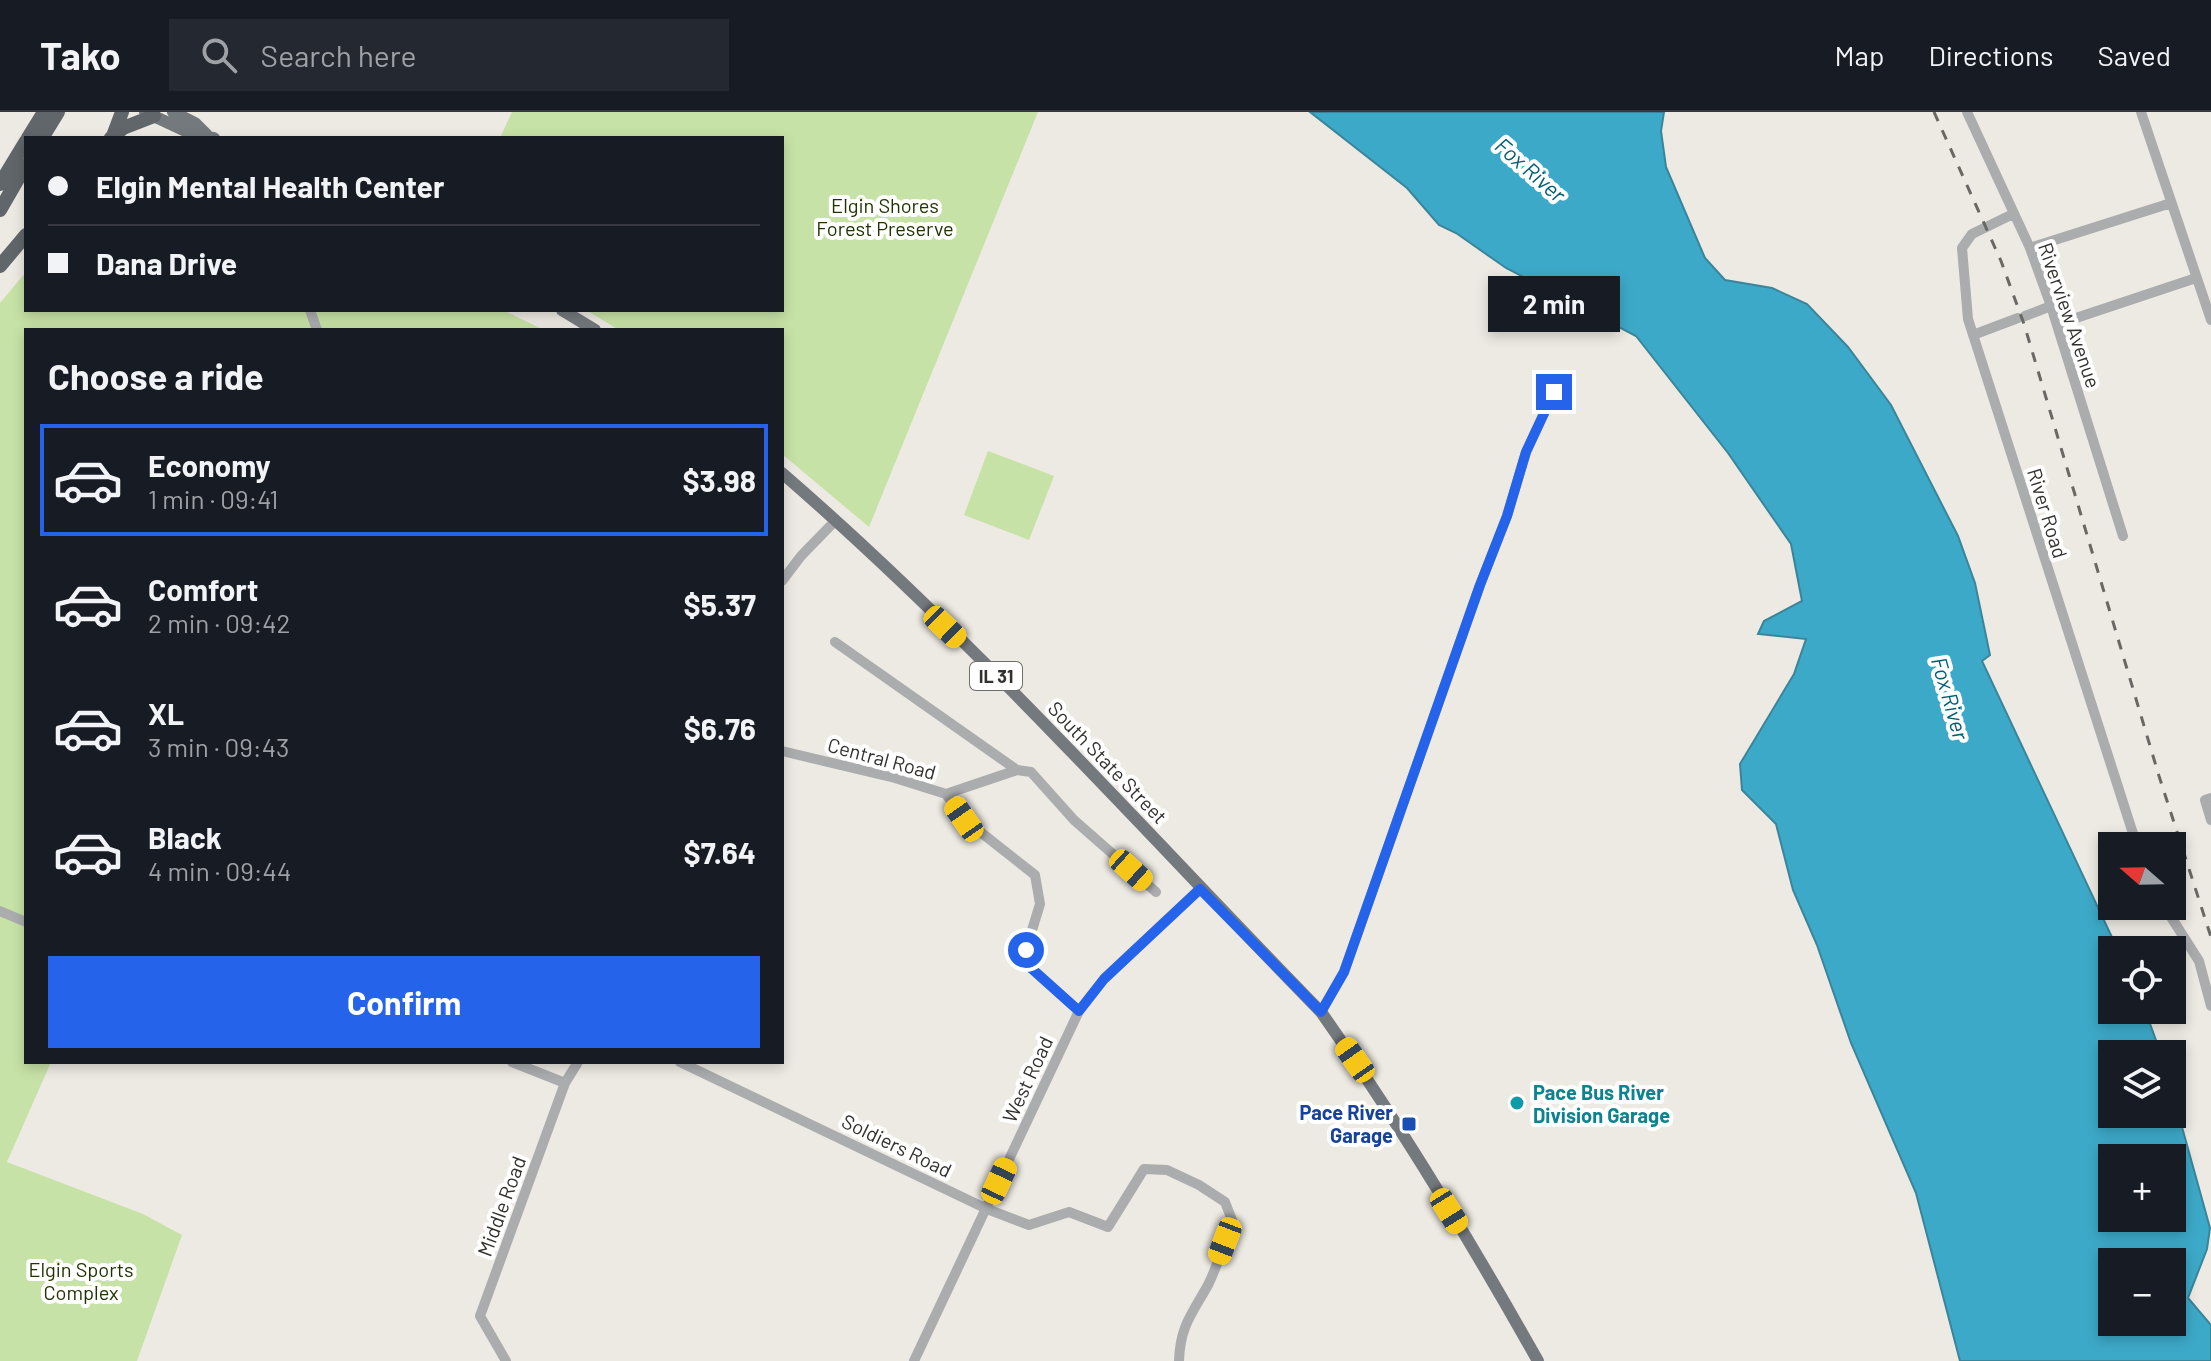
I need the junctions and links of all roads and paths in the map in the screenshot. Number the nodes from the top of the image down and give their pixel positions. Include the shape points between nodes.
1 (44, 112) edge
2 (58, 112) edge
3 (122, 112) edge
4 (173, 112) edge
5 (1967, 112) edge
6 (2141, 112) edge
7 (149, 114) edge
8 (29, 136) edge
9 (43, 136) edge
10 (112, 136) edge
11 (114, 136) edge
12 (211, 136) edge
13 (24, 144) edge
14 (24, 168) edge
15 (0, 184) edge
16 (2171, 203) junction
17 (0, 210) edge
18 (2013, 214) junction
19 (24, 237) edge
20 (2030, 248) junction
21 (0, 266) edge
22 (2196, 278) junction
23 (2051, 306) junction
24 (565, 312) edge
25 (2211, 320) edge
26 (2058, 324) junction
27 (592, 328) edge
28 (1973, 335) junction
29 (1554, 392) dead end
30 (784, 475) edge
31 (836, 520) junction
32 (2123, 536) dead end
33 (784, 578) edge
34 (835, 642) dead end
35 (784, 751) edge
36 (1017, 770) junction
37 (946, 794) junction
38 (2208, 799) edge
39 (2211, 820) edge
40 (2133, 832) edge
41 (1200, 889) junction
42 (1156, 892) dead end
43 (0, 911) edge
44 (2173, 920) edge
45 (24, 921) edge
46 (2211, 1006) edge
47 (1079, 1011) junction
48 (1321, 1012) junction
49 (517, 1064) edge
50 (577, 1064) edge
51 (684, 1064) edge
52 (565, 1083) junction
53 (987, 1209) junction
54 (506, 1361) edge
55 (914, 1361) edge
56 (1179, 1361) edge
57 (1538, 1361) edge

1 - 8 highway
2 - 9 highway
3 - 10 highway
4 - 12 main road
5 - 18 street, Riverview Avenue
6 - 16 street
7 - 11 highway
7 - 12 main road via 190,133
13 - 15 highway
14 - 17 highway
16 - 20 street
16 - 22 street
18 - 20 street, Riverview Avenue
18 - 28 street, River Road via 1972,234 1962,248
19 - 21 highway
20 - 23 street, Riverview Avenue
22 - 25 street
22 - 26 street
23 - 26 street, Riverview Avenue
23 - 28 street
24 - 27 main road
26 - 32 street, Riverview Avenue
28 - 40 street, River Road
29 - 48 street via 1526,452 1344,972
30 - 31 main road, South State Street / IL 31
31 - 33 street
31 - 41 main road, South State Street / IL 31 via 1054,734
34 - 36 street
35 - 37 street, Central Road
36 - 37 street, Central Road
36 - 42 street via 1031,772 1074,820
37 - 47 street via 964,819 1035,875 1040,904 1026,950 1031,968
38 - 39 street
41 - 47 street, West Road via 1104,979
41 - 48 main road, South State Street / IL 31
43 - 45 street
44 - 46 street via 2199,961
47 - 53 street, West Road
48 - 57 main road, South State Street / IL 31 via 1492,1279
49 - 52 street
50 - 52 street, Middle Road
51 - 53 street, Soldiers Road
52 - 54 street, Middle Road via 480,1316
53 - 55 street, West Road
53 - 56 street, Soldiers Road via 1029,1225 1069,1212 1108,1227 1144,1169 1167,1170 1225,1202 1232,1220 1209,1283 1188,1316

